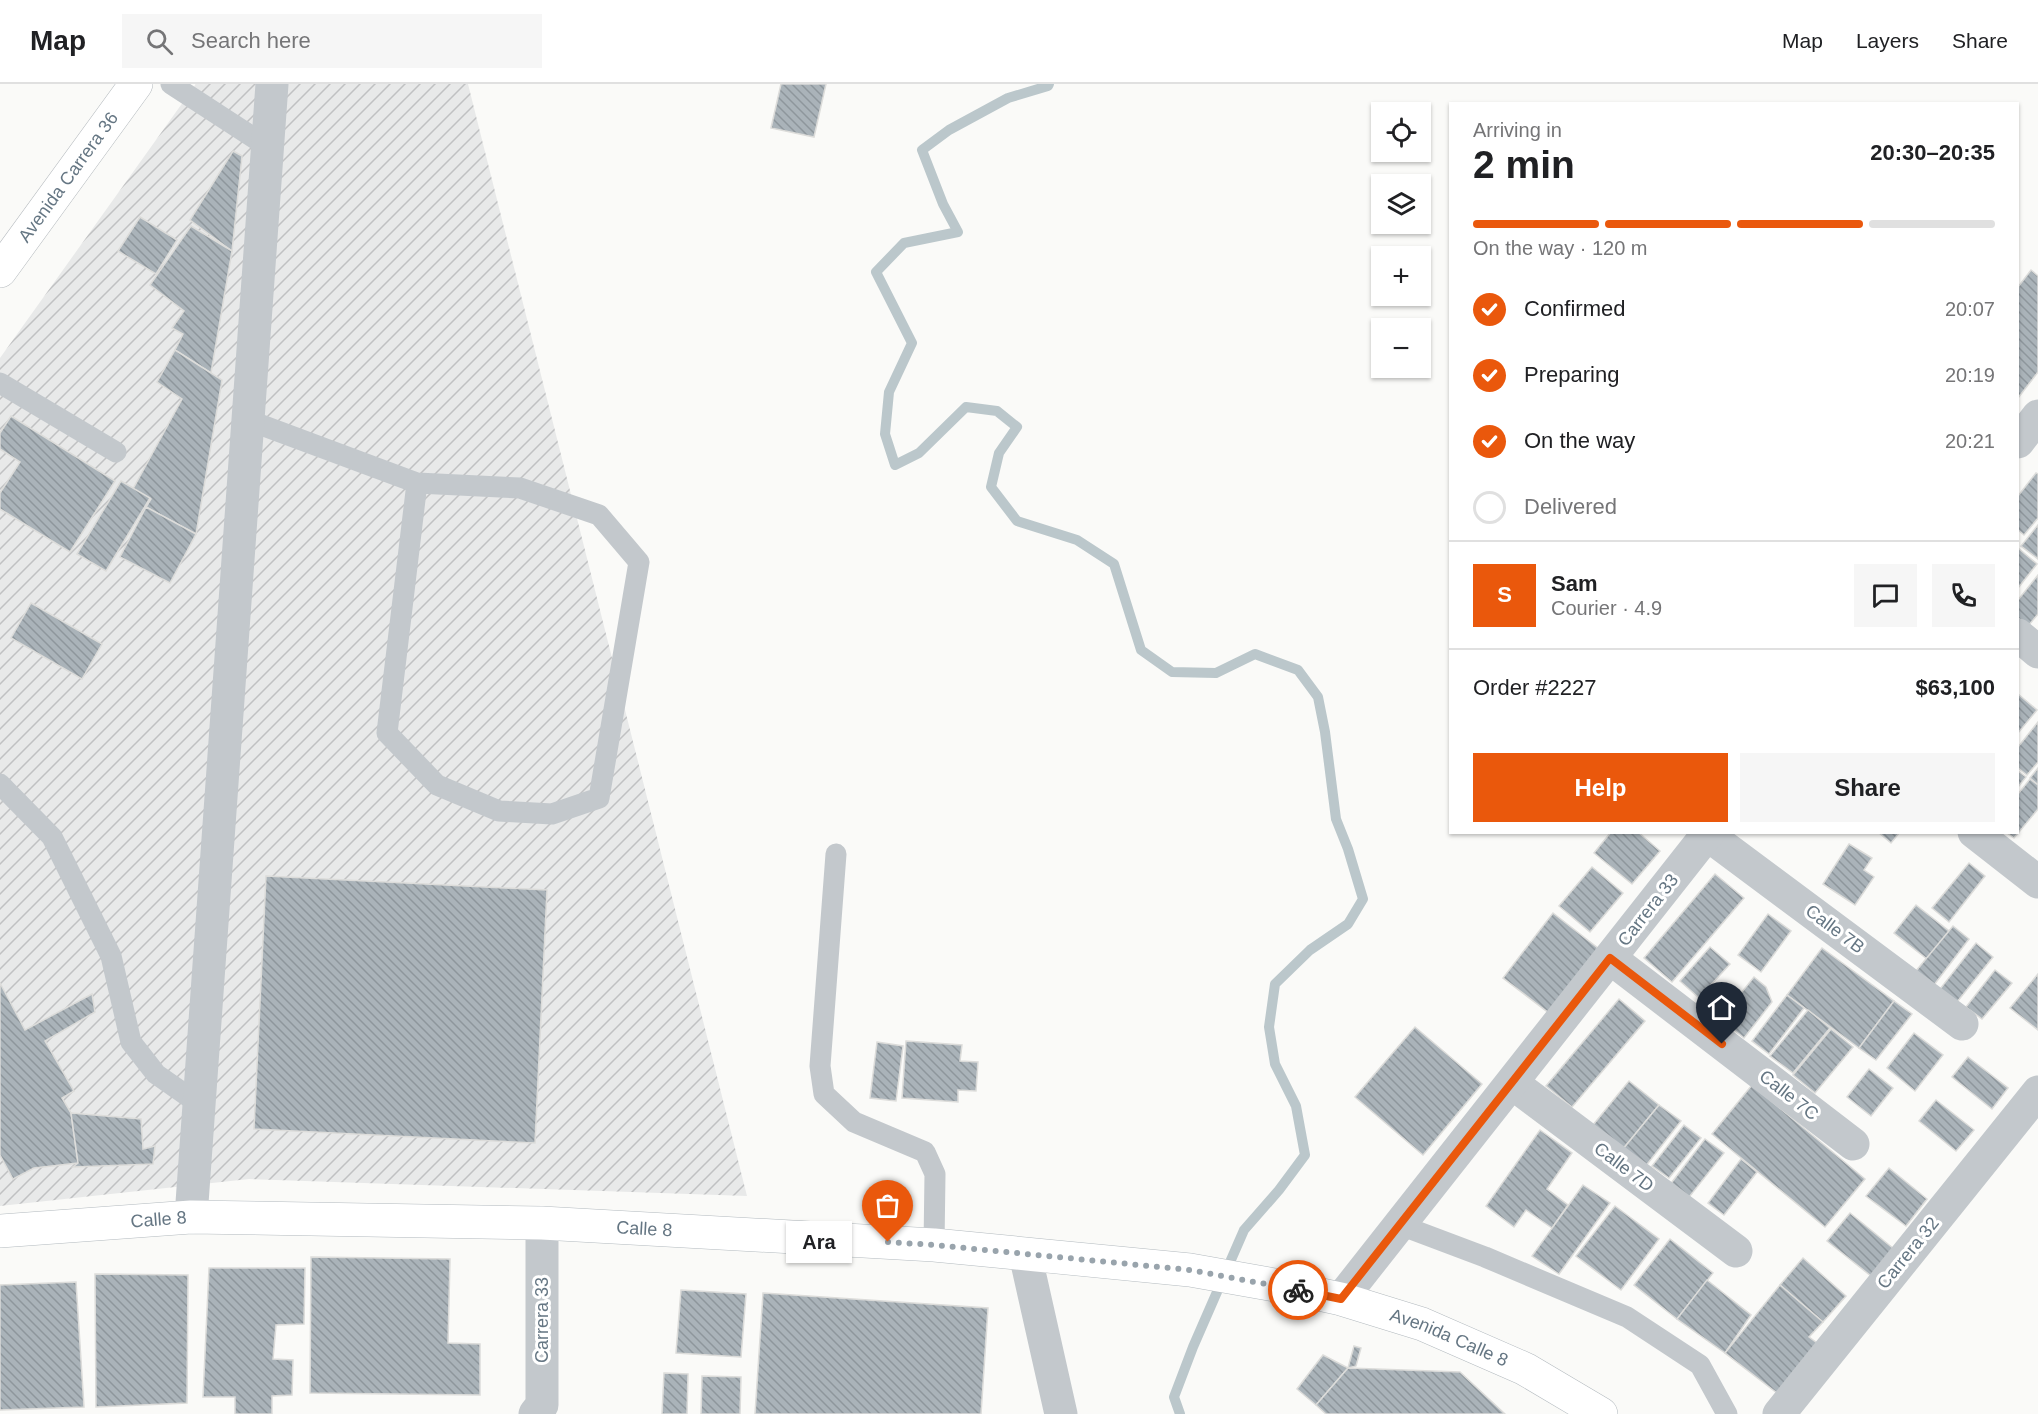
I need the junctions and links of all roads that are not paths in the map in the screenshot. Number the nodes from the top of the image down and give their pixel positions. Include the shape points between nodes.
1 (136, 84) edge
2 (171, 84) edge
3 (272, 84) edge
4 (268, 147) junction
5 (0, 271) edge
6 (0, 383) edge
7 (248, 420) junction
8 (116, 452) dead end
9 (417, 483) junction
10 (2019, 636) edge
11 (2038, 652) edge
12 (0, 784) edge
13 (1709, 834) edge
14 (1977, 834) edge
15 (836, 854) dead end
16 (2038, 882) edge
17 (1610, 958) junction
18 (1962, 1024) dead end
19 (1512, 1083) junction
20 (2038, 1092) edge
21 (199, 1104) junction
22 (1853, 1144) dead end
23 (191, 1217) junction
24 (542, 1223) junction
25 (1400, 1225) junction
26 (0, 1231) edge
27 (934, 1245) junction
28 (1736, 1251) dead end
29 (1025, 1254) junction
30 (1286, 1287) joint
31 (1341, 1299) junction
32 (535, 1414) edge
33 (1060, 1414) edge
34 (1601, 1414) edge
35 (1727, 1414) edge
36 (1779, 1414) edge

1 - 5 main road, Avenida Carrera 36
2 - 4 lane
3 - 4 street
4 - 7 street
6 - 8 lane
7 - 9 lane
7 - 21 street
9 - 9 lane via 387,733 437,785 499,811 552,814 599,798 639,562 599,515 520,488
10 - 11 street
12 - 21 lane via 52,837 111,956 131,1042 156,1074
13 - 17 street, Carrera 33
13 - 18 street, Calle 7B
14 - 16 street
15 - 27 lane via 820,1066 824,1094 854,1122 925,1152 935,1174
17 - 19 street, Carrera 33
17 - 22 street, Calle 7C
19 - 25 street, Carrera 33
19 - 28 street, Calle 7D
20 - 36 street, Carrera 32
21 - 23 street
23 - 24 main road, Calle 8
23 - 26 main road, Calle 8
24 - 27 main road, Calle 8
24 - 32 street, Carrera 33 via 542,1405
25 - 31 street, Carrera 33
25 - 35 lane via 1627,1317 1700,1365
27 - 29 main road, Calle 8
29 - 30 main road, Calle 8 via 1190,1270
29 - 33 street
30 - 31 main road, Avenida Calle 8
31 - 34 main road, Avenida Calle 8 via 1422,1324 1525,1369

